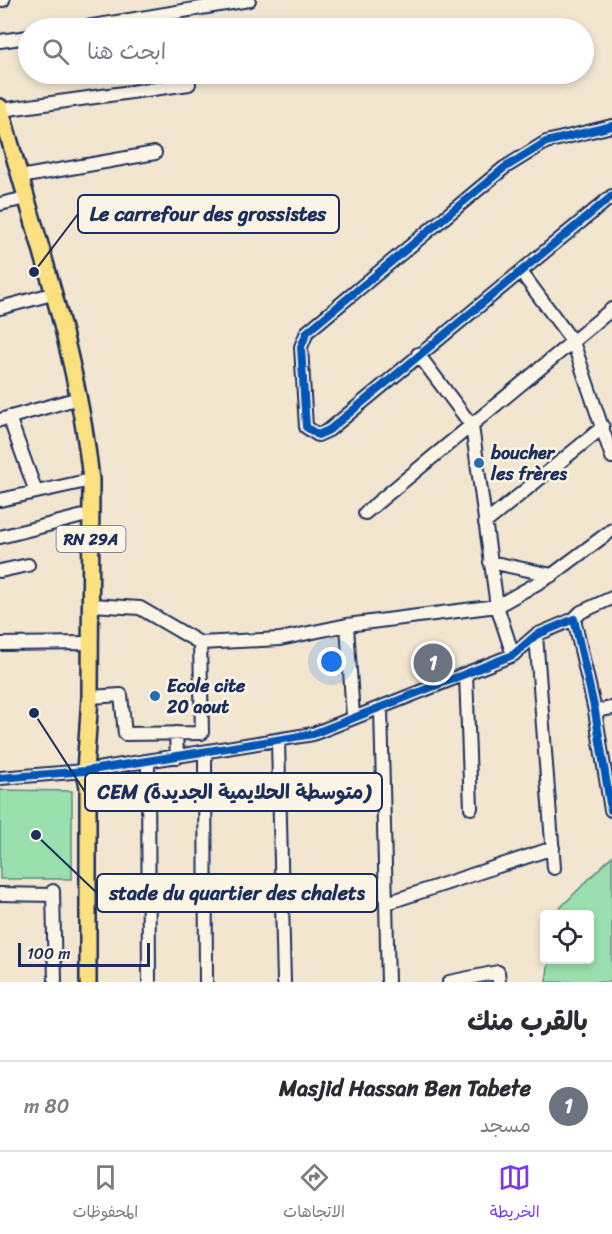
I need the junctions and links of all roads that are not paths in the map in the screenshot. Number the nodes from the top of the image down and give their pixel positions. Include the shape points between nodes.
1 (249, 0) edge
2 (141, 18) edge
3 (18, 38) edge
4 (0, 41) edge
5 (189, 84) dead end
6 (0, 109) edge
7 (612, 126) edge
8 (155, 153) dead end
9 (20, 177) junction
10 (612, 196) edge
11 (26, 198) junction
12 (0, 204) edge
13 (521, 272) junction
14 (52, 294) junction
15 (0, 308) edge
16 (612, 309) edge
17 (573, 342) junction
18 (418, 354) junction
19 (79, 398) junction
20 (4, 418) edge
21 (472, 426) junction
22 (603, 427) junction
23 (612, 457) edge
24 (91, 480) junction
25 (36, 492) junction
26 (0, 500) edge
27 (364, 513) dead end
28 (91, 514) junction
29 (485, 523) junction
30 (612, 530) edge
31 (0, 537) edge
32 (490, 562) junction
33 (28, 565) dead end
34 (0, 571) edge
35 (552, 575) junction
36 (612, 598) edge
37 (92, 605) junction
38 (497, 606) junction
39 (574, 619) junction
40 (347, 625) junction
41 (536, 635) junction
42 (91, 643) junction
43 (200, 643) junction
44 (0, 644) edge
45 (513, 656) junction
46 (466, 674) junction
47 (90, 697) junction
48 (612, 708) edge
49 (381, 709) junction
50 (595, 711) junction
51 (353, 717) junction
52 (176, 733) junction
53 (278, 741) junction
54 (205, 753) junction
55 (177, 757) junction
56 (148, 763) junction
57 (85, 771) junction
58 (0, 778) edge
59 (471, 808) dead end
60 (611, 810) edge
61 (553, 848) junction
62 (554, 868) dead end
63 (0, 894) edge
64 (387, 903) junction
65 (55, 982) edge
66 (88, 982) edge
67 (149, 982) edge
68 (206, 982) edge
69 (284, 982) edge
70 (388, 982) edge
71 (449, 982) edge
72 (499, 982) edge

1 - 2 street
3 - 4 street
5 - 6 street
6 - 9 main road, RN 29A
7 - 18 street via 546,142 504,168 307,332 301,347 306,427 318,435 329,430
8 - 9 street
9 - 11 main road, RN 29A
10 - 13 street
11 - 12 street
11 - 14 main road, RN 29A
13 - 17 street
13 - 18 street
14 - 15 street
14 - 19 main road, RN 29A
16 - 17 street
17 - 21 street
17 - 22 street
18 - 21 street
19 - 20 street
19 - 24 main road, RN 29A
20 - 25 street
21 - 27 street
21 - 29 street
22 - 23 street
22 - 29 street
24 - 25 street
24 - 28 main road, RN 29A
25 - 26 street
28 - 31 street
28 - 37 main road, RN 29A
29 - 32 street
30 - 35 street
32 - 35 street
32 - 38 street
33 - 34 street
35 - 38 street
36 - 39 street
37 - 42 main road, RN 29A
37 - 43 street via 140,608
38 - 40 street
38 - 45 street
39 - 41 street
39 - 50 street
40 - 43 street via 280,639
40 - 51 street
41 - 45 street
41 - 61 street
42 - 44 street
42 - 47 main road, RN 29A
43 - 52 street via 202,733
45 - 46 street
46 - 49 street
46 - 59 street
47 - 52 street via 121,695 125,734
47 - 57 main road, RN 29A
48 - 50 street
49 - 51 street
49 - 64 street
50 - 60 street
51 - 53 street via 313,734
52 - 55 street
53 - 54 street
53 - 69 street
54 - 55 street
54 - 68 street
55 - 56 street
56 - 57 street
56 - 67 street
57 - 58 street
57 - 66 main road, RN 29A
61 - 62 street
61 - 64 street
63 - 65 street via 53,893
64 - 70 street
71 - 72 street via 498,972

